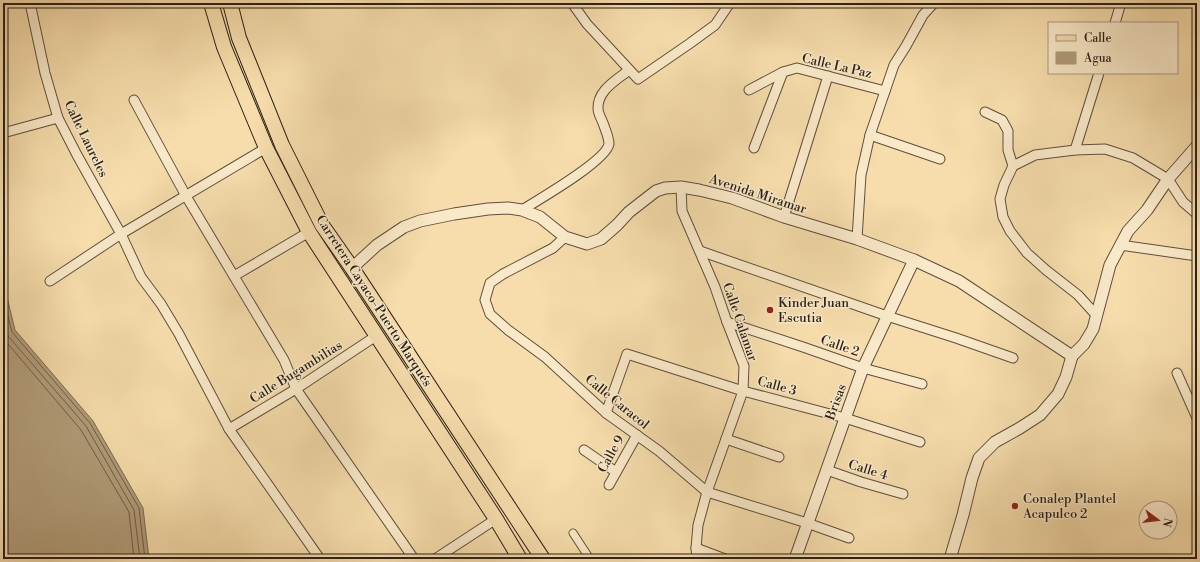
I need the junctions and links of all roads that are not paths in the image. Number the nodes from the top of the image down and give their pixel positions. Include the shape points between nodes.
1 (30, 3) edge
2 (211, 3) edge
3 (230, 3) edge
4 (572, 3) edge
5 (730, 3) edge
6 (934, 3) edge
7 (1121, 3) edge
8 (1114, 22) edge
9 (629, 70) junction
10 (783, 72) junction
11 (1099, 74) edge
12 (828, 76) junction
13 (749, 90) dead end
14 (885, 91) junction
15 (134, 100) dead end
16 (986, 112) dead end
17 (58, 118) junction
18 (3, 133) edge
19 (870, 135) junction
20 (1197, 146) edge
21 (266, 148) junction
22 (754, 148) dead end
23 (1075, 150) junction
24 (940, 159) dead end
25 (1013, 166) junction
26 (1168, 179) junction
27 (681, 187) junction
28 (186, 196) junction
29 (522, 210) junction
30 (1197, 214) edge
31 (784, 217) junction
32 (308, 232) junction
33 (121, 234) junction
34 (565, 237) junction
35 (857, 239) junction
36 (1120, 245) junction
37 (700, 251) junction
38 (1197, 256) edge
39 (914, 260) junction
40 (352, 268) junction
41 (234, 276) junction
42 (50, 281) dead end
43 (888, 316) junction
44 (1097, 316) junction
45 (727, 322) junction
46 (376, 336) junction
47 (1072, 356) junction
48 (1013, 358) dead end
49 (863, 368) junction
50 (1177, 373) dead end
51 (922, 384) dead end
52 (296, 389) junction
53 (743, 391) junction
54 (606, 413) junction
55 (845, 418) junction
56 (1197, 418) edge
57 (229, 429) junction
58 (637, 435) junction
59 (726, 439) junction
60 (920, 442) dead end
61 (584, 450) dead end
62 (779, 457) dead end
63 (827, 470) junction
64 (616, 472) junction
65 (609, 485) dead end
66 (707, 492) junction
67 (903, 494) dead end
68 (496, 519) junction
69 (807, 522) junction
70 (573, 533) dead end
71 (849, 538) dead end
72 (696, 548) junction
73 (320, 559) edge
74 (414, 559) edge
75 (435, 559) edge
76 (520, 559) edge
77 (543, 559) edge
78 (590, 559) edge
79 (697, 559) edge
80 (725, 559) edge
81 (795, 559) edge
82 (950, 559) edge

1 - 17 street, Calle Laureles via 45,74
2 - 21 main road, Carretera Cayaco-Puerto Marqués via 224,47
3 - 40 main road, Carretera Cayaco-Puerto Marqués via 239,38 282,145 322,225
4 - 9 street via 587,24
5 - 9 street via 715,25 638,79
6 - 14 street via 923,16 894,65
7 - 8 street
9 - 29 street via 604,90 599,100 598,110 609,144 603,154 581,172
10 - 12 street, Calle La Paz via 797,68
10 - 13 street, Calle La Paz
10 - 22 street, Calle La Paz
11 - 23 street
12 - 14 street, Calle La Paz
12 - 31 street
14 - 19 street
15 - 28 street
16 - 25 street via 1002,120 1008,131 1008,150
17 - 18 street
17 - 33 street, Calle Laureles
19 - 24 street
19 - 35 street via 861,176
20 - 26 street
21 - 28 street
21 - 32 main road, Carretera Cayaco-Puerto Marqués
23 - 25 street via 1035,155
23 - 26 street via 1105,149 1133,158
25 - 44 street via 1000,198 1003,217 1010,231 1027,253 1078,295
26 - 30 street via 1183,202
26 - 36 street
27 - 31 street, Avenida Miramar via 732,198
27 - 34 street, Avenida Miramar via 656,191 601,239 587,244
27 - 37 street, Calle Calamar via 682,211
28 - 33 street
28 - 41 street
29 - 34 street, Avenida Miramar via 540,217
29 - 40 street, Avenida Miramar via 488,209 414,223 389,236
31 - 35 street, Avenida Miramar
32 - 41 street
32 - 46 main road, Carretera Cayaco-Puerto Marqués
33 - 42 street
33 - 57 street, Calle Laureles via 141,277 161,304
34 - 54 street, Calle Caracol via 553,248 490,283 484,300 490,314 546,357
35 - 39 street, Avenida Miramar
36 - 38 street
36 - 44 street via 1110,264
37 - 43 street
37 - 45 street, Calle Calamar
39 - 43 street, Brisas
39 - 47 street, Avenida Miramar via 959,281
40 - 77 main road, Carretera Cayaco-Puerto Marqués
41 - 52 street via 284,360
43 - 48 street
43 - 49 street, Brisas
44 - 47 street via 1084,344
45 - 49 street, Calle 2
45 - 53 street, Calle Calamar via 744,366
46 - 52 street, Calle Bugambilias
46 - 68 main road, Carretera Cayaco-Puerto Marqués
47 - 82 street via 1058,394 1040,415 995,442 979,458
49 - 51 street, Calle 2
49 - 55 street, Brisas
50 - 56 street
52 - 57 street, Calle Bugambilias
52 - 74 street
53 - 54 street, Calle 3 via 627,354
53 - 55 street, Calle 3
53 - 59 street, Calle Calamar
54 - 58 street, Calle Caracol
55 - 60 street, Calle 3
55 - 63 street, Brisas
57 - 73 street, Calle Laureles
58 - 64 street, Calle 9
58 - 66 street, Calle Caracol
59 - 62 street
59 - 66 street, Calle Calamar
61 - 64 street
63 - 67 street, Calle 4
63 - 69 street, Brisas
64 - 65 street, Calle 9
66 - 69 street, Calle Caracol
66 - 72 street, Calle Calamar via 698,525
68 - 75 street
68 - 76 main road, Carretera Cayaco-Puerto Marqués
69 - 71 street, Calle Caracol
69 - 81 street, Brisas
70 - 78 street
72 - 79 street, Calle Calamar
72 - 80 street

